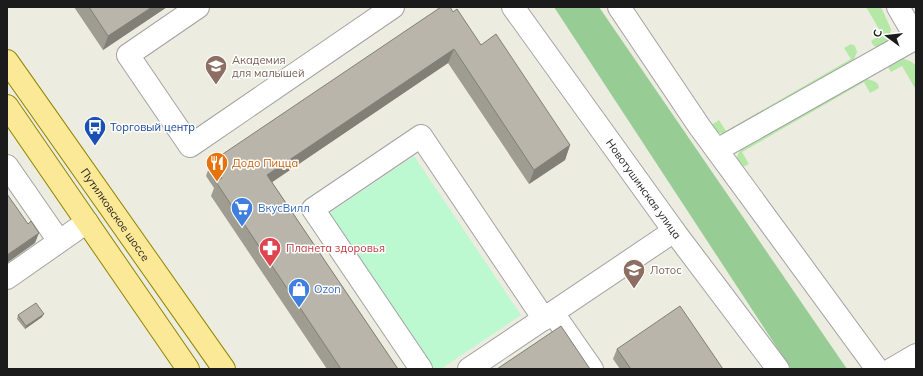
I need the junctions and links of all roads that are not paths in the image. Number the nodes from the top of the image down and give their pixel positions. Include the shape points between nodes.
1 (198, 7) edge
2 (393, 7) edge
3 (513, 7) edge
4 (619, 7) edge
5 (898, 7) edge
6 (916, 38) edge
7 (7, 61) edge
8 (7, 106) edge
9 (717, 150) junction
10 (7, 166) edge
11 (87, 222) junction
12 (674, 231) junction
13 (59, 242) junction
14 (7, 278) edge
15 (548, 316) junction
16 (916, 356) edge
17 (188, 369) edge
18 (224, 369) edge
19 (421, 369) edge
20 (469, 369) edge
21 (592, 369) edge
22 (778, 369) edge
23 (877, 369) edge
24 (892, 369) edge

1 - 2 street via 128,55 190,146
3 - 12 street, Новотушинская улица
4 - 9 street
5 - 6 street
6 - 9 street
7 - 18 main road, Путилковское шоссе
8 - 11 main road
9 - 23 street
10 - 13 street
11 - 13 street
11 - 17 main road
12 - 15 street
12 - 22 street, Новотушинская улица
13 - 14 street
15 - 19 street via 421,136 314,209
15 - 20 street
15 - 21 street
16 - 24 street

